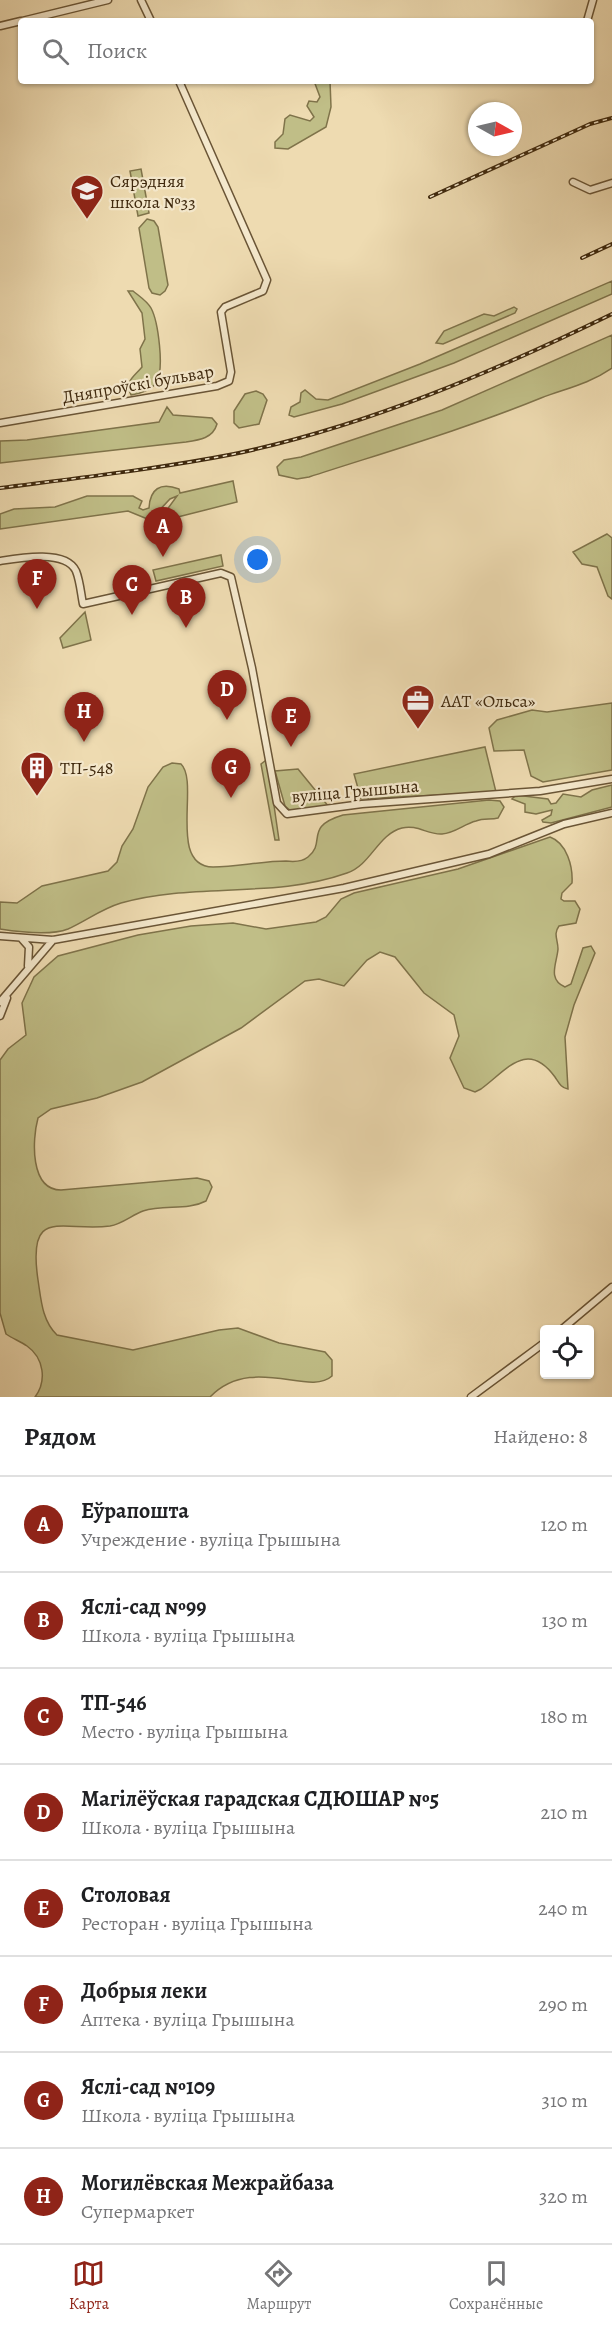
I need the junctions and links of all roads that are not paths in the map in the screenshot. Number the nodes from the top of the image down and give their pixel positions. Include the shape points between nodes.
1 (108, 0) edge
2 (141, 0) edge
3 (593, 0) edge
4 (33, 18) edge
5 (150, 18) edge
6 (588, 18) edge
7 (18, 22) edge
8 (0, 26) edge
9 (180, 84) edge
10 (573, 182) dead end
11 (612, 183) edge
12 (0, 423) edge
13 (0, 561) edge
14 (612, 779) edge
15 (612, 813) edge
16 (0, 936) edge
17 (20, 938) junction
18 (53, 940) junction
19 (28, 968) junction
20 (10, 992) junction
21 (0, 1002) edge
22 (0, 1016) edge
23 (612, 1287) edge
24 (566, 1325) edge
25 (540, 1346) edge
26 (471, 1397) edge

1 - 4 street
2 - 5 street
3 - 6 street
7 - 8 street
9 - 12 street, Дняпроўскі бульвар via 267,285 263,291 221,312 231,372 229,381 224,385
10 - 11 street via 590,190
13 - 14 street, вуліца Грышына via 31,555 54,558 71,566 83,604 227,574 231,577 278,803 287,814 362,804 540,791
15 - 18 street via 564,824 489,854 344,888
16 - 17 street
17 - 18 street
17 - 19 street via 29,947
18 - 19 street
19 - 20 street
20 - 21 street
20 - 22 street
23 - 24 street
25 - 26 street

